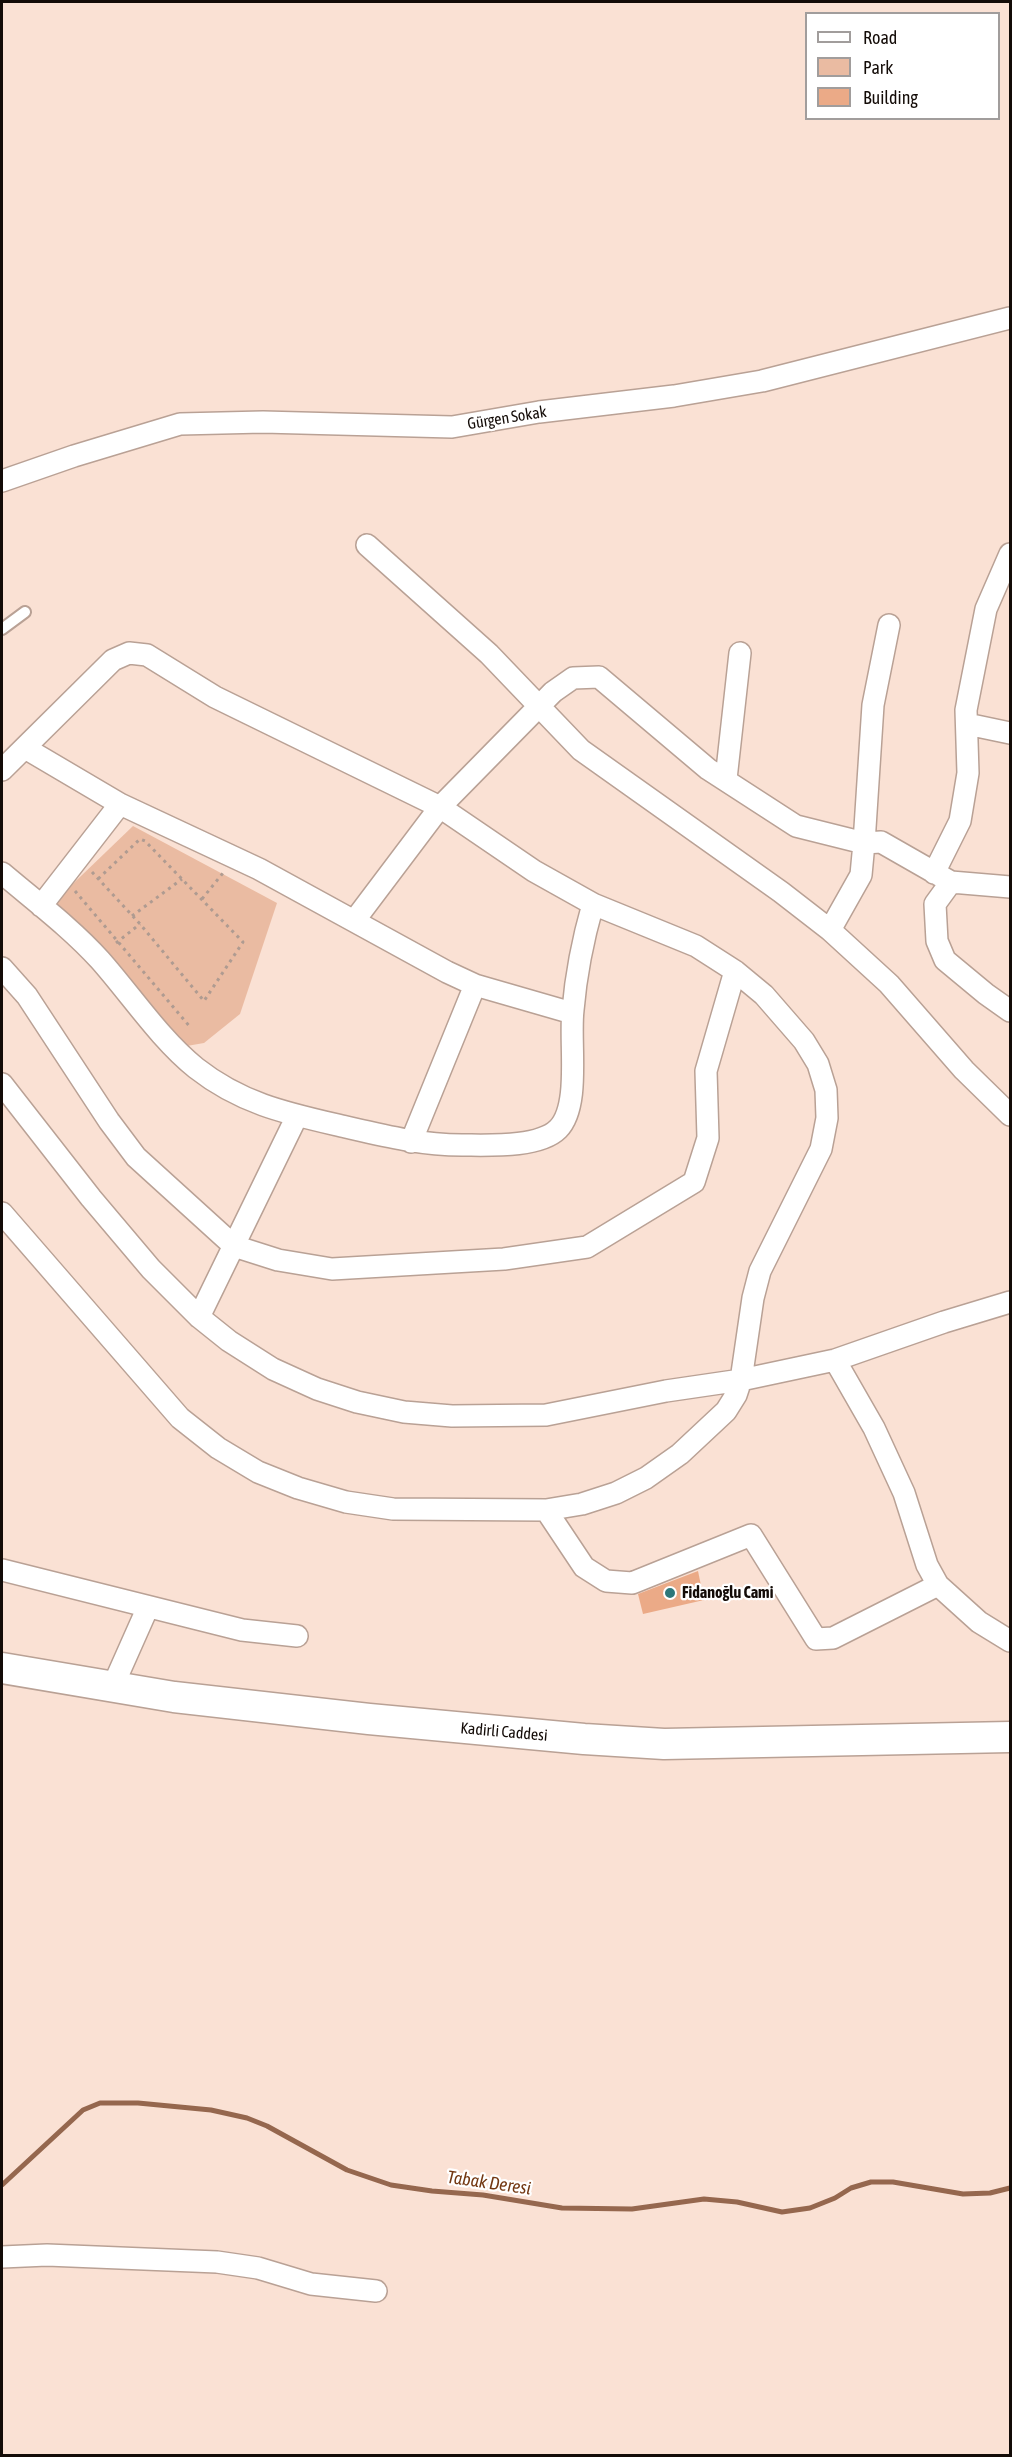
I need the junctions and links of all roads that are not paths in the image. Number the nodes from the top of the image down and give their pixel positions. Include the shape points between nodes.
1 (1011, 318) edge
2 (2, 481) edge
3 (367, 544) dead end
4 (1011, 554) edge
5 (25, 612) dead end
6 (889, 625) dead end
7 (2, 628) edge
8 (740, 653) dead end
9 (540, 705) junction
10 (967, 724) junction
11 (1011, 733) edge
12 (25, 748) junction
13 (2, 770) edge
14 (726, 779) junction
15 (120, 804) junction
16 (440, 807) junction
17 (864, 843) junction
18 (2, 873) edge
19 (942, 878) junction
20 (1011, 888) edge
21 (593, 904) junction
22 (41, 906) junction
23 (354, 921) junction
24 (830, 930) junction
25 (2, 968) edge
26 (735, 971) junction
27 (476, 984) junction
28 (1011, 1011) edge
29 (572, 1013) junction
30 (2, 1084) edge
31 (1011, 1115) edge
32 (297, 1116) junction
33 (411, 1142) junction
34 (2, 1213) edge
35 (234, 1246) junction
36 (1011, 1302) edge
37 (199, 1317) junction
38 (835, 1360) junction
39 (741, 1380) junction
40 (546, 1510) junction
41 (2, 1570) edge
42 (938, 1585) junction
43 (148, 1607) junction
44 (297, 1636) dead end
45 (1011, 1641) edge
46 (2, 1668) edge
47 (112, 1688) junction
48 (1011, 1737) edge
49 (2, 2257) edge
50 (376, 2291) dead end

1 - 2 street, Gürgen Sokak via 762,381 452,427 180,424
3 - 9 street
4 - 10 street via 986,609 966,710
5 - 7 lane
6 - 17 street via 873,705
8 - 14 street
9 - 14 street via 573,678 599,677 708,769
9 - 16 street
9 - 24 street via 581,750
10 - 11 street
10 - 19 street via 968,773 960,821
12 - 13 street
12 - 15 street
12 - 16 street via 113,660 129,653 147,655 214,697
14 - 17 street via 796,826
15 - 22 street
15 - 23 street via 235,858
16 - 21 street via 534,871
16 - 23 street
17 - 19 street via 881,842
17 - 24 street via 861,875
18 - 22 street
19 - 20 street
19 - 28 street via 935,904 938,941 945,960
21 - 26 street via 696,946
21 - 29 street via 581,944
22 - 32 street via 98,957 195,1067 250,1101
23 - 27 street
24 - 31 street via 890,984 964,1070
25 - 35 street via 27,996 136,1157
26 - 35 street via 706,1071 708,1138 694,1182 588,1247 504,1259 332,1269 278,1260
26 - 39 street via 764,995 804,1041 818,1064 826,1090 827,1118 821,1149 760,1272
27 - 29 street
27 - 33 street
29 - 33 street via 571,1096 567,1116 558,1130 545,1139 526,1143
30 - 37 street via 151,1269
32 - 33 street
32 - 35 street
34 - 40 street via 180,1418 218,1448 258,1472 346,1502 393,1509
35 - 37 street
36 - 38 street
37 - 39 street via 273,1369 317,1389 404,1412 546,1415
38 - 39 street
38 - 42 street via 874,1428 904,1493 927,1565
39 - 40 street via 726,1411 680,1454 646,1478 582,1504
40 - 42 street via 584,1568 606,1581 632,1583 751,1535 816,1639 833,1638
41 - 43 street
42 - 45 street via 979,1622
43 - 44 street via 242,1630
43 - 47 street
46 - 47 main road, Kadirli Caddesi
47 - 48 main road, Kadirli Caddesi via 369,1719 664,1744
49 - 50 street via 47,2255 218,2262 258,2268 311,2284

